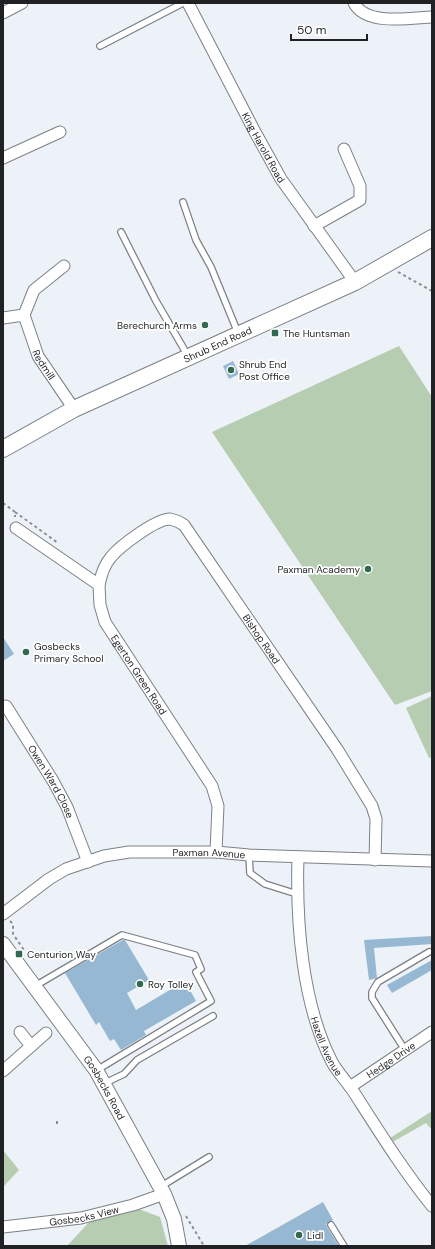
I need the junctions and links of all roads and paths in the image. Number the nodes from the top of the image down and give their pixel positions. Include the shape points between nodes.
1 (22, 3) edge
2 (184, 3) edge
3 (188, 3) edge
4 (354, 3) edge
5 (3, 13) edge
6 (432, 17) edge
7 (100, 46) dead end
8 (60, 132) dead end
9 (344, 149) dead end
10 (3, 158) edge
11 (183, 202) dead end
12 (314, 226) junction
13 (121, 232) dead end
14 (432, 238) edge
15 (385, 264) junction
16 (64, 266) dead end
17 (355, 282) junction
18 (432, 292) edge
19 (24, 315) junction
20 (3, 318) edge
21 (239, 336) junction
22 (190, 358) junction
23 (74, 409) junction
24 (3, 449) edge
25 (3, 503) edge
26 (16, 528) joint
27 (98, 585) junction
28 (6, 706) dead end
29 (216, 852) junction
30 (248, 855) junction
31 (298, 857) junction
32 (375, 860) junction
33 (432, 861) edge
34 (88, 862) junction
35 (297, 894) junction
36 (3, 914) edge
37 (3, 944) edge
38 (429, 952) dead end
39 (34, 986) junction
40 (213, 1016) dead end
41 (20, 1032) dead end
42 (432, 1032) edge
43 (46, 1033) dead end
44 (31, 1046) junction
45 (405, 1050) junction
46 (96, 1070) junction
47 (3, 1071) edge
48 (104, 1084) junction
49 (350, 1087) junction
50 (209, 1157) dead end
51 (162, 1191) junction
52 (432, 1206) edge
53 (331, 1225) dead end
54 (3, 1227) edge
55 (179, 1246) edge
56 (344, 1246) edge

1 - 5 street
2 - 7 lane
3 - 12 street, King Harold Road via 281,179
4 - 6 street via 356,8 366,15 386,19
8 - 10 street
9 - 12 street via 360,186 360,200
11 - 21 lane via 196,240 211,267
12 - 17 street, King Harold Road
13 - 22 lane via 156,301
14 - 15 main road, Shrub End Road
15 - 17 main road, Shrub End Road
15 - 18 path
16 - 19 street via 34,290
17 - 21 main road, Shrub End Road
19 - 20 street
19 - 23 street, Redmill via 38,356
21 - 22 main road, Shrub End Road
22 - 23 main road, Shrub End Road
23 - 24 main road, Shrub End Road
25 - 26 path via 15,512
26 - 27 street
27 - 29 street, Egerton Green Road via 105,622 216,795
27 - 32 street, Bishop Road via 110,558 133,538 160,521 169,519 184,525 337,749 372,806 376,819
28 - 34 street, Owen Ward Close via 54,781
29 - 30 street, Paxman Avenue
29 - 34 street, Paxman Avenue via 129,852
30 - 31 street, Paxman Avenue
30 - 35 lane via 250,873 265,884
31 - 32 street, Paxman Avenue
31 - 35 street, Hazell Avenue
32 - 33 street, Paxman Avenue
34 - 36 street, Paxman Avenue via 66,869 49,879
35 - 49 street, Hazell Avenue via 302,962 318,1026 332,1063
37 - 39 street, Gosbecks Road
38 - 45 lane via 378,982 372,992 372,998
39 - 46 street, Gosbecks Road
39 - 46 lane via 122,936 195,955 201,969 196,972 211,1001
40 - 48 lane via 137,1060 124,1074
41 - 44 street
42 - 45 street, Hedge Drive
43 - 44 street
44 - 47 street
45 - 49 street, Hedge Drive
46 - 48 street, Gosbecks Road
48 - 51 street, Gosbecks Road
49 - 52 street, Hazell Avenue via 400,1166
50 - 51 lane
51 - 54 street, Gosbecks View via 132,1205 81,1218
51 - 55 street, Gosbecks Road via 174,1219
53 - 56 lane

